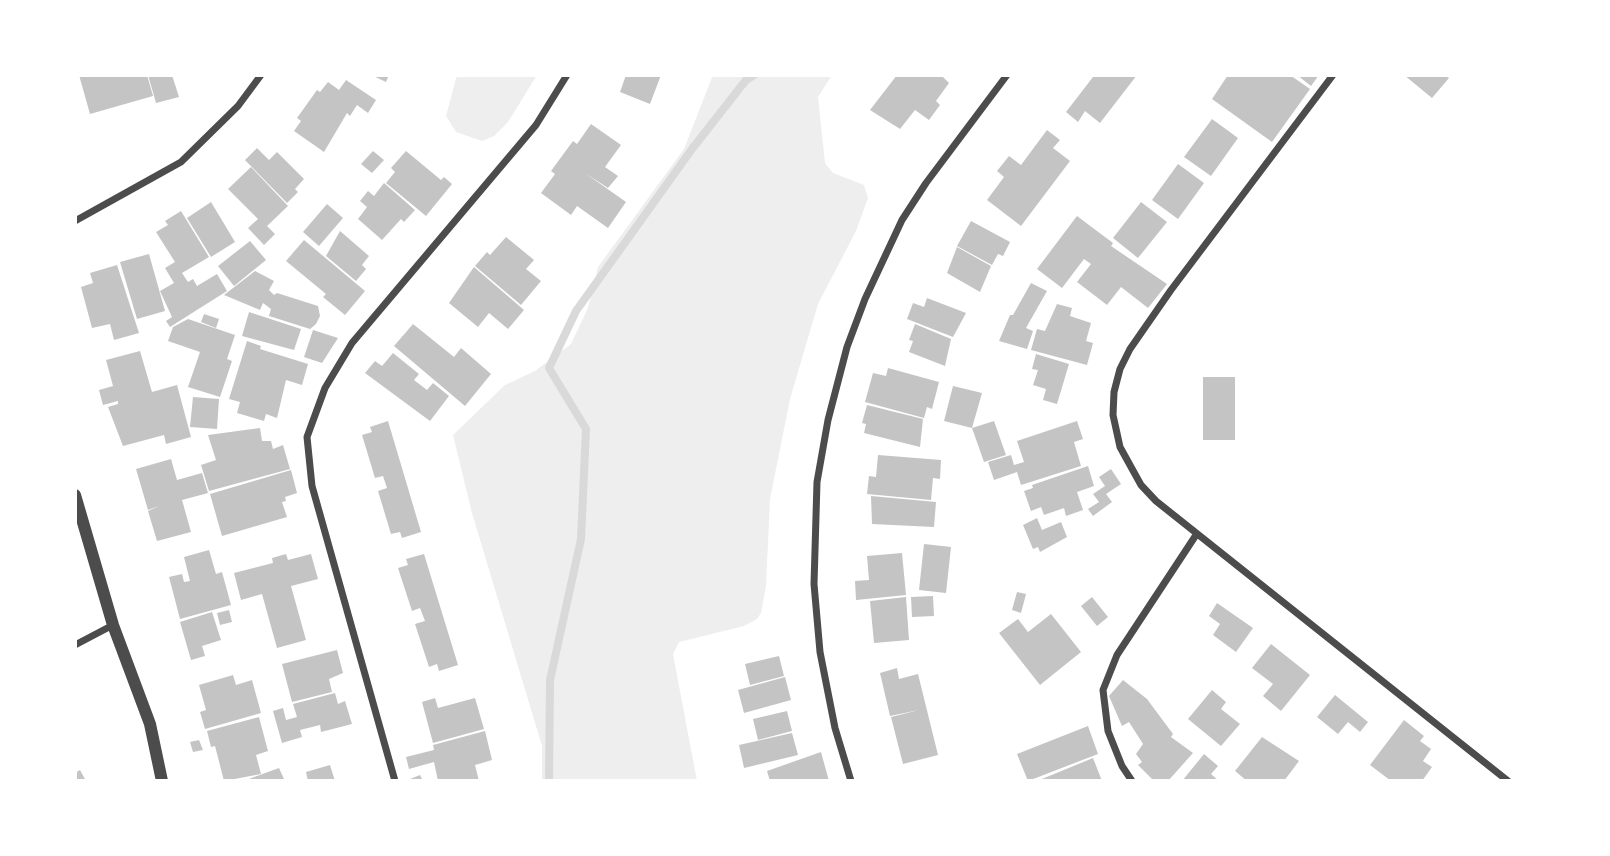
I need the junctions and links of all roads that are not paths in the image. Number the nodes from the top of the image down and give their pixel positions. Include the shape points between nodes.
1 (261, 75) edge
2 (567, 75) edge
3 (1007, 75) edge
4 (1333, 75) edge
5 (75, 221) edge
6 (75, 495) edge
7 (1196, 535) junction
8 (113, 625) junction
9 (75, 645) edge
10 (163, 781) edge
11 (394, 781) edge
12 (851, 781) edge
13 (1132, 781) edge
14 (1508, 781) edge

1 - 5 street via 238,106 181,162
2 - 11 street via 536,125 352,343 325,388 307,437 312,485
3 - 12 street via 902,220 847,347 828,419 817,482 814,584 820,652
4 - 7 street via 1171,290 1120,369 1113,415 1129,467 1156,501
6 - 8 street
7 - 13 street via 1117,655 1103,690 1108,731
7 - 14 street
8 - 9 street
8 - 10 street via 150,724

